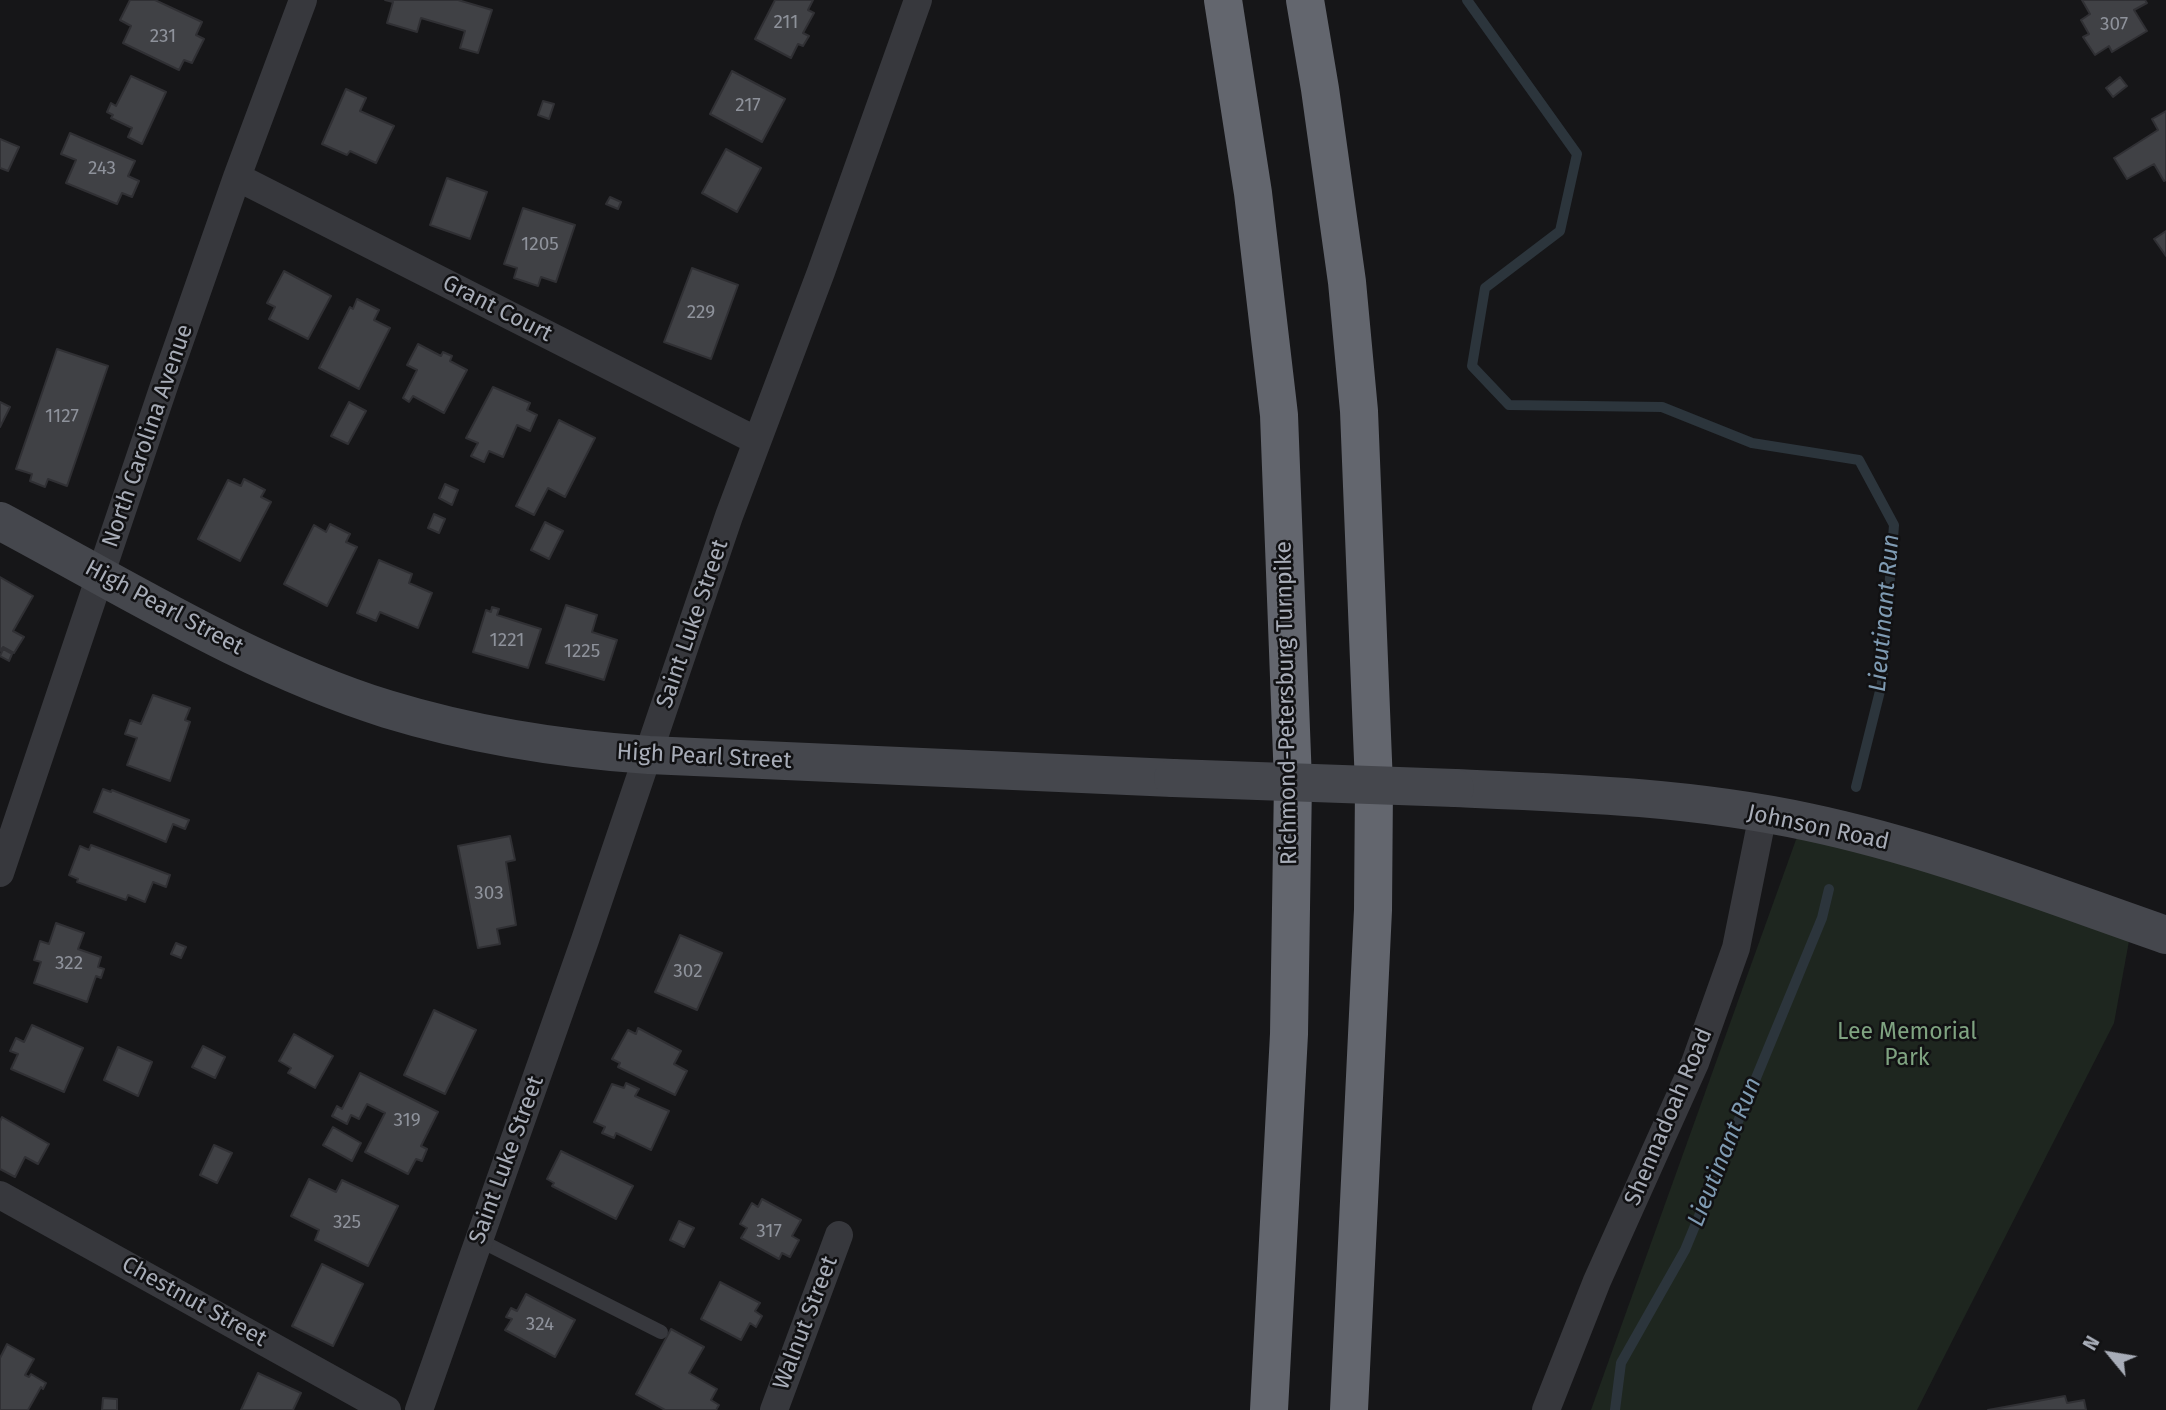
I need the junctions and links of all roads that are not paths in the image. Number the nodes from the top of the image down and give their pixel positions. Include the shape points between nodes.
1 (303, 0) edge
2 (918, 0) edge
3 (1223, 0) edge
4 (1305, 0) edge
5 (237, 177) junction
6 (757, 441) junction
7 (0, 521) edge
8 (102, 575) junction
9 (649, 755) junction
10 (1455, 788) joint
11 (1763, 814) junction
12 (0, 873) edge
13 (2166, 935) edge
14 (0, 1195) edge
15 (839, 1235) dead end
16 (479, 1240) junction
17 (661, 1332) dead end
18 (387, 1410) edge
19 (419, 1410) edge
20 (774, 1410) edge
21 (1269, 1410) edge
22 (1349, 1410) edge
23 (1546, 1410) edge

1 - 5 street, North Carolina Avenue
2 - 6 street, Saint Luke Street
3 - 21 highway, Richmond-Petersburg Turnpike via 1253,193 1279,415 1293,782 1289,1034
4 - 22 highway via 1347,282 1359,411 1374,785 1374,911
5 - 6 street, Grant Court
5 - 8 street, North Carolina Avenue
6 - 9 street, Saint Luke Street
7 - 8 street, High Pearl Street
8 - 9 street, High Pearl Street via 294,674 387,709 482,734 580,750
8 - 12 street, North Carolina Avenue
9 - 10 street, High Pearl Street, bridge
9 - 16 street, Saint Luke Street
10 - 11 street, Johnson Road via 1603,794
11 - 13 street, Johnson Road via 1942,856
11 - 23 street, Shennadoah Road via 1736,948 1695,1063 1597,1281
14 - 18 street, Chestnut Street
15 - 20 street, Walnut Street
16 - 17 lane
16 - 19 street, Saint Luke Street

